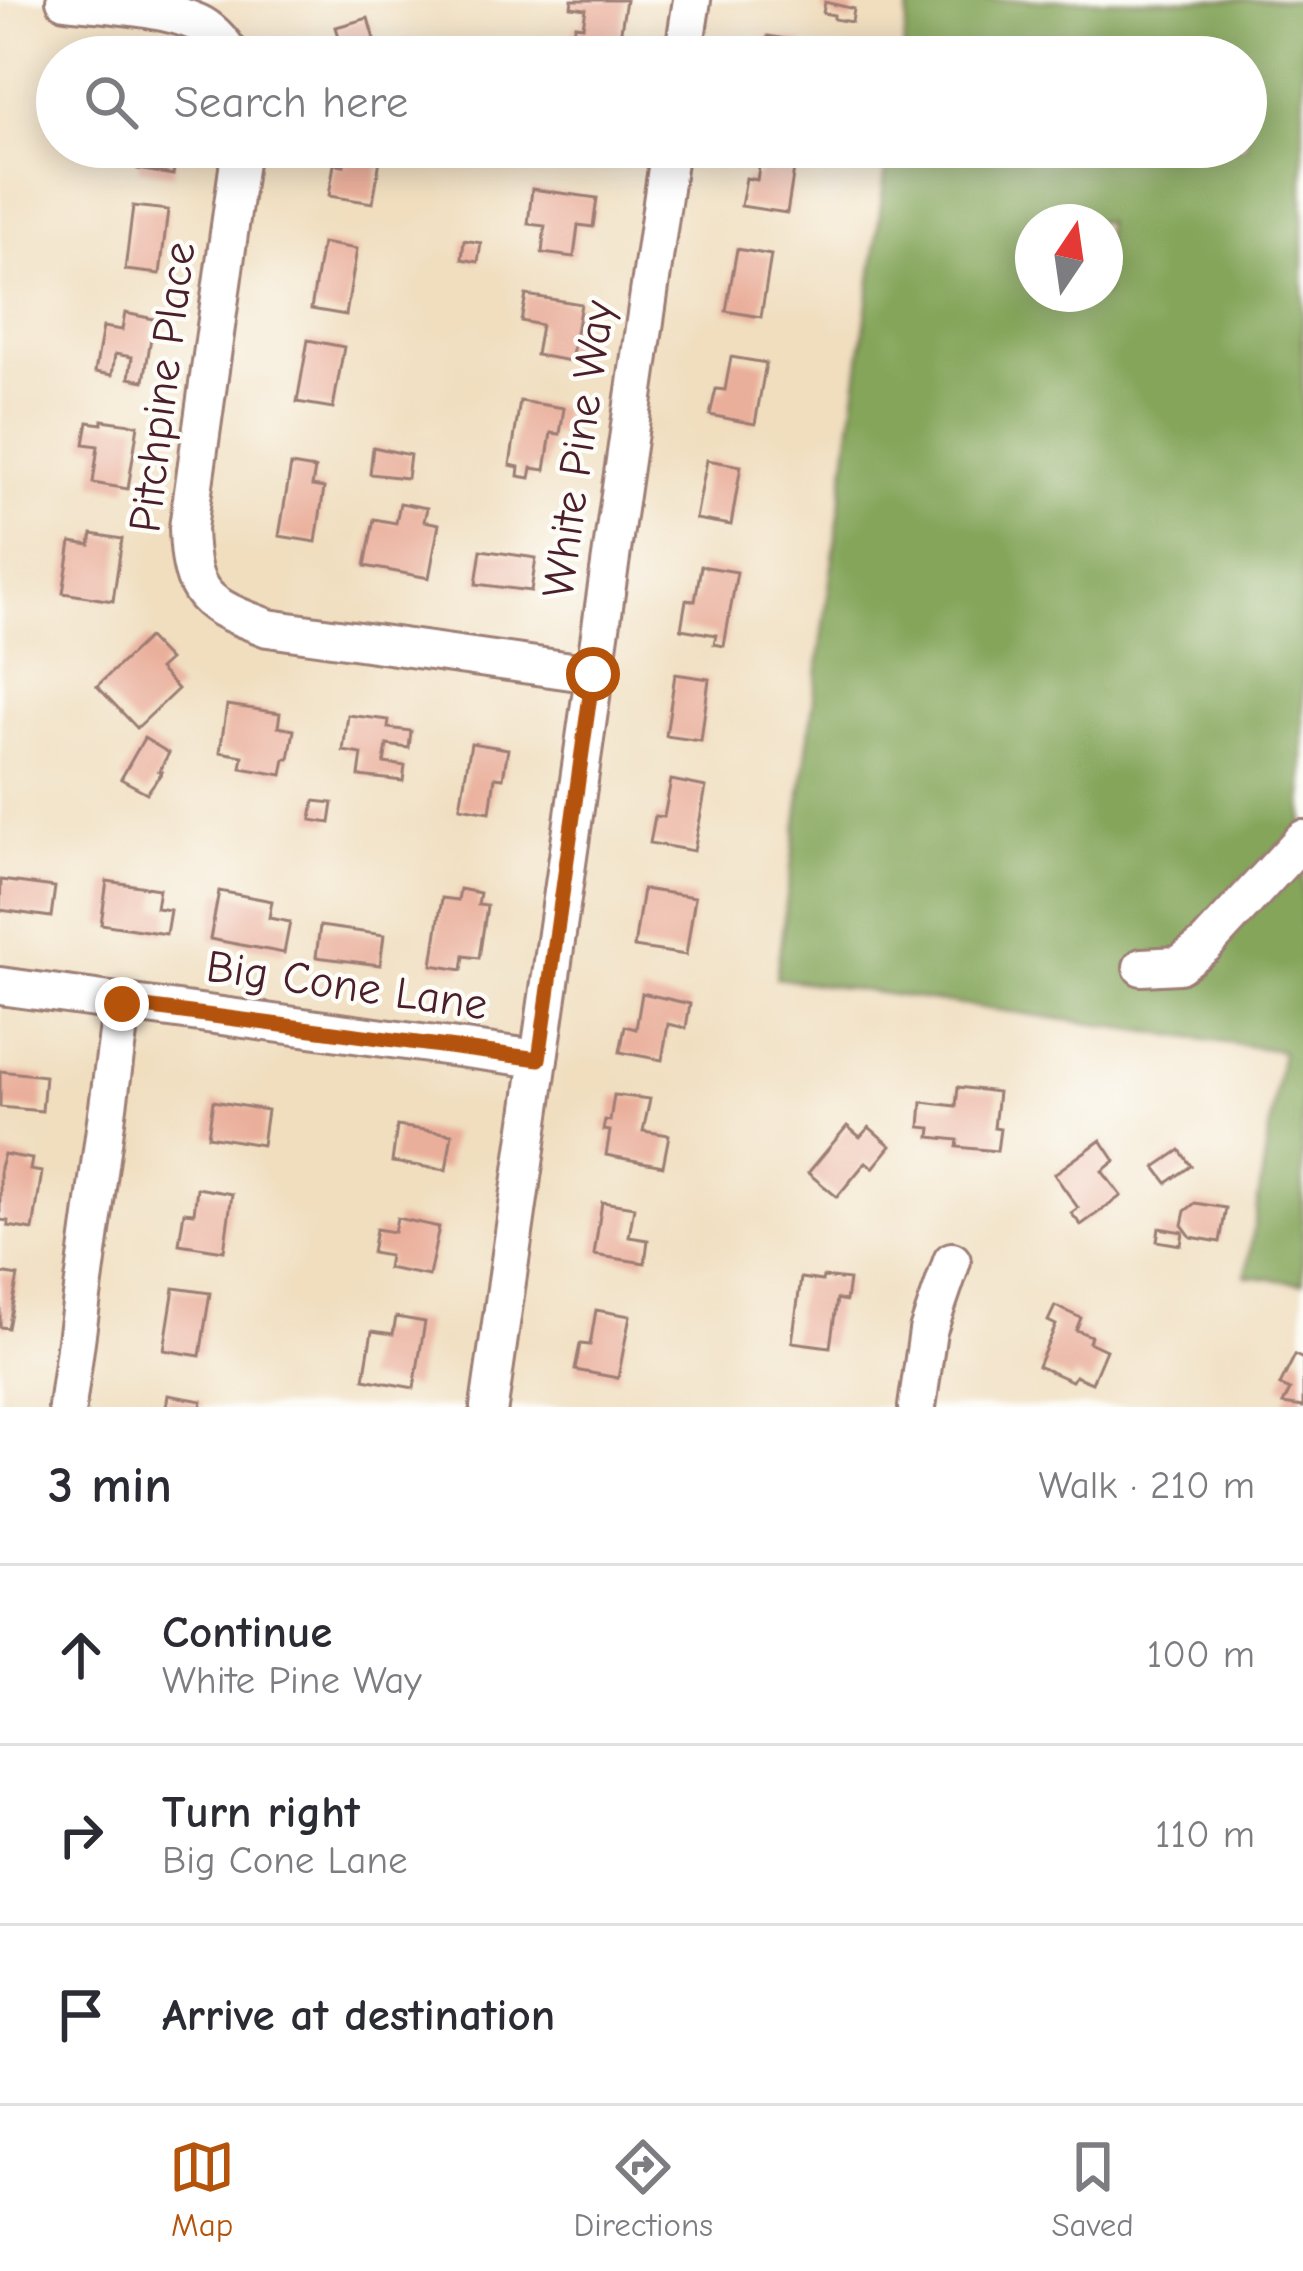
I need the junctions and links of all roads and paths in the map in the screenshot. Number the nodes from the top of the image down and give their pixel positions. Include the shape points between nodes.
1 (64, 0) edge
2 (692, 0) edge
3 (216, 36) edge
4 (686, 36) edge
5 (238, 168) edge
6 (667, 168) edge
7 (593, 674) junction
8 (1303, 839) edge
9 (1142, 967) dead end
10 (0, 986) edge
11 (122, 1004) junction
12 (539, 1059) junction
13 (952, 1261) dead end
14 (67, 1407) edge
15 (489, 1407) edge
16 (917, 1407) edge

1 - 3 street via 165,14
2 - 4 street
5 - 7 street, Pitchpine Place via 188,528 189,566 204,595 268,628
6 - 7 street, White Pine Way
7 - 12 street, White Pine Way
8 - 9 street via 1205,945 1179,965
10 - 11 street, Big Cone Lane
11 - 12 street, Big Cone Lane
11 - 14 street
12 - 15 street, White Pine Way
13 - 16 street via 928,1331

